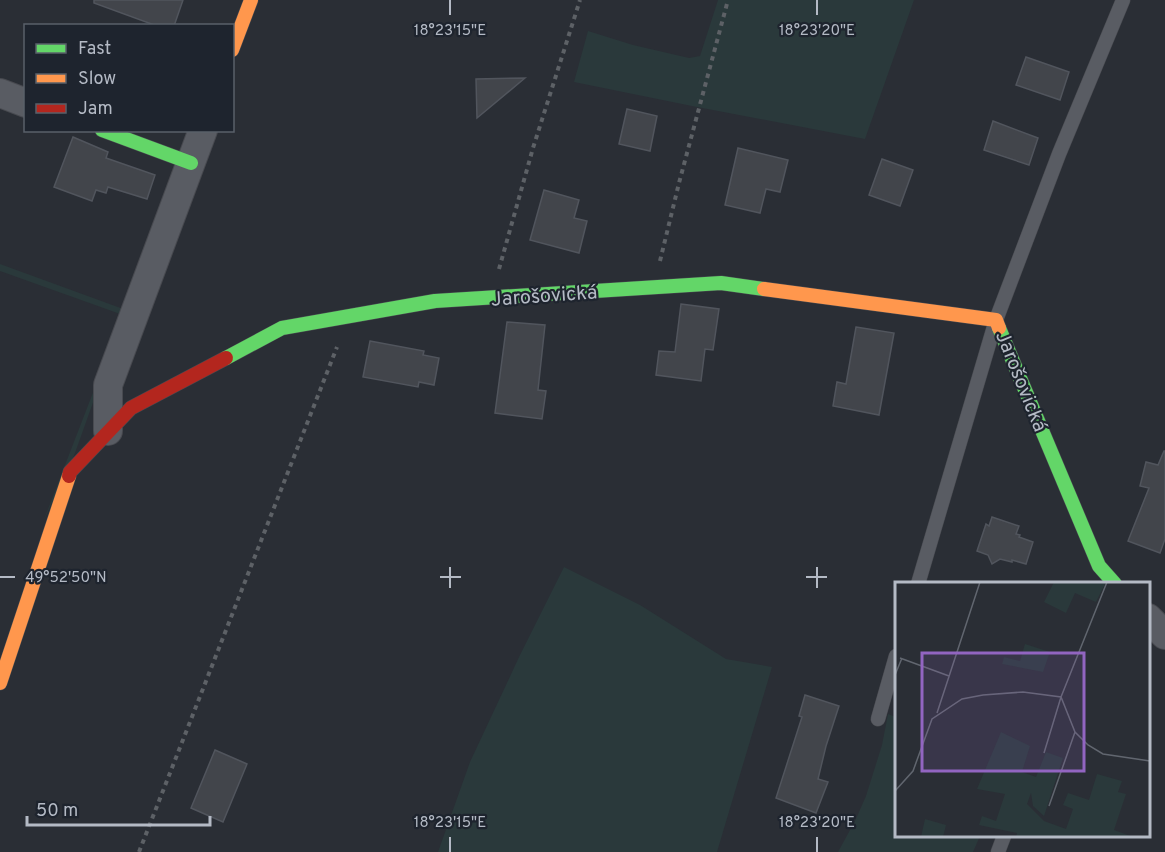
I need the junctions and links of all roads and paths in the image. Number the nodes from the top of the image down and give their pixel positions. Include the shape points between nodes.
1 (251, 0) edge
2 (580, 0) edge
3 (728, 0) edge
4 (1124, 0) edge
5 (234, 45) edge
6 (0, 93) edge
7 (24, 102) edge
8 (107, 132) edge
9 (201, 132) edge
10 (191, 163) junction
11 (654, 288) junction
12 (490, 298) junction
13 (349, 316) junction
14 (996, 320) junction
15 (108, 431) junction
16 (1099, 566) junction
17 (919, 582) edge
18 (1094, 582) edge
19 (1113, 582) edge
20 (1150, 619) edge
21 (1165, 635) edge
22 (895, 663) edge
23 (0, 683) edge
24 (878, 719) dead end
25 (1004, 837) edge
26 (139, 852) edge
27 (998, 852) edge

1 - 5 street
2 - 12 path
3 - 11 path
4 - 14 lane via 1059,154
6 - 7 street
8 - 10 street
9 - 10 street
10 - 15 street via 108,385
11 - 12 street, Jarošovická
11 - 14 street, Jarošovická via 721,283
12 - 13 street, Jarošovická via 435,301
13 - 15 street, Jarošovická via 282,328 131,408
13 - 26 path
14 - 16 street, Jarošovická
14 - 17 lane
15 - 23 street, Jarošovická via 69,472
16 - 18 lane
16 - 19 street, Jarošovická
20 - 21 street
22 - 24 lane
25 - 27 lane

